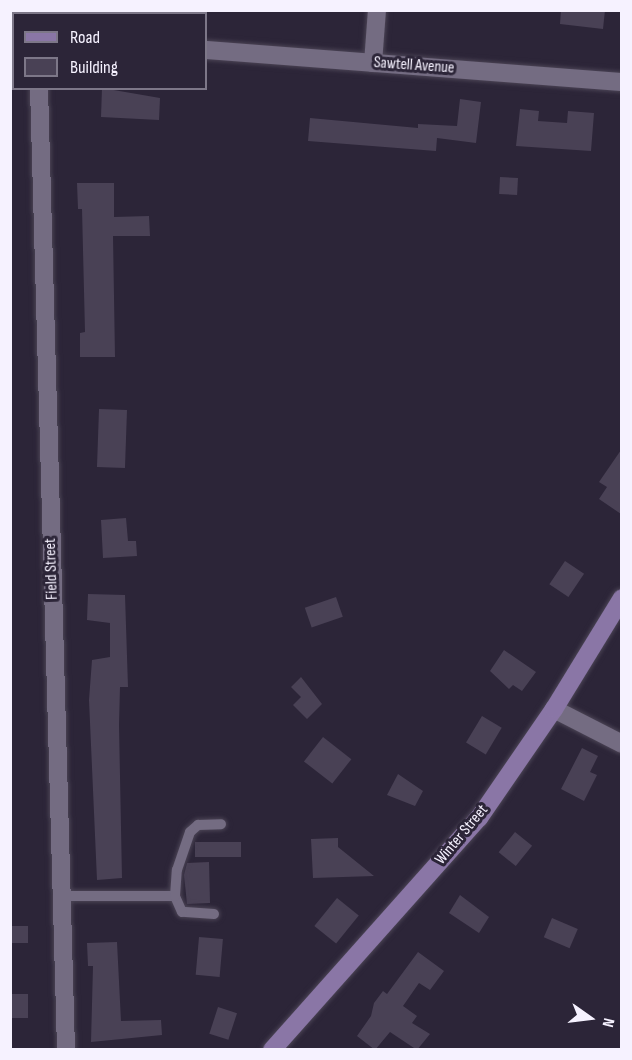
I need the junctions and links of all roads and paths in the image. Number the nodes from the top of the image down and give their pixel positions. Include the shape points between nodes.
1 (377, 10) edge
2 (207, 50) edge
3 (373, 63) junction
4 (621, 82) edge
5 (39, 90) edge
6 (621, 598) edge
7 (554, 709) junction
8 (621, 744) edge
9 (221, 824) dead end
10 (62, 896) junction
11 (175, 896) junction
12 (214, 914) dead end
13 (66, 1050) edge
14 (272, 1050) edge

1 - 3 street
2 - 3 street, Sawtell Avenue
3 - 4 street, Sawtell Avenue
5 - 10 street, Field Street
6 - 7 main road, Winter Street
7 - 8 street
7 - 14 main road, Winter Street via 479,818
9 - 11 lane via 198,825 190,832 177,870
10 - 11 lane
10 - 13 street, Field Street
11 - 12 lane via 182,912

